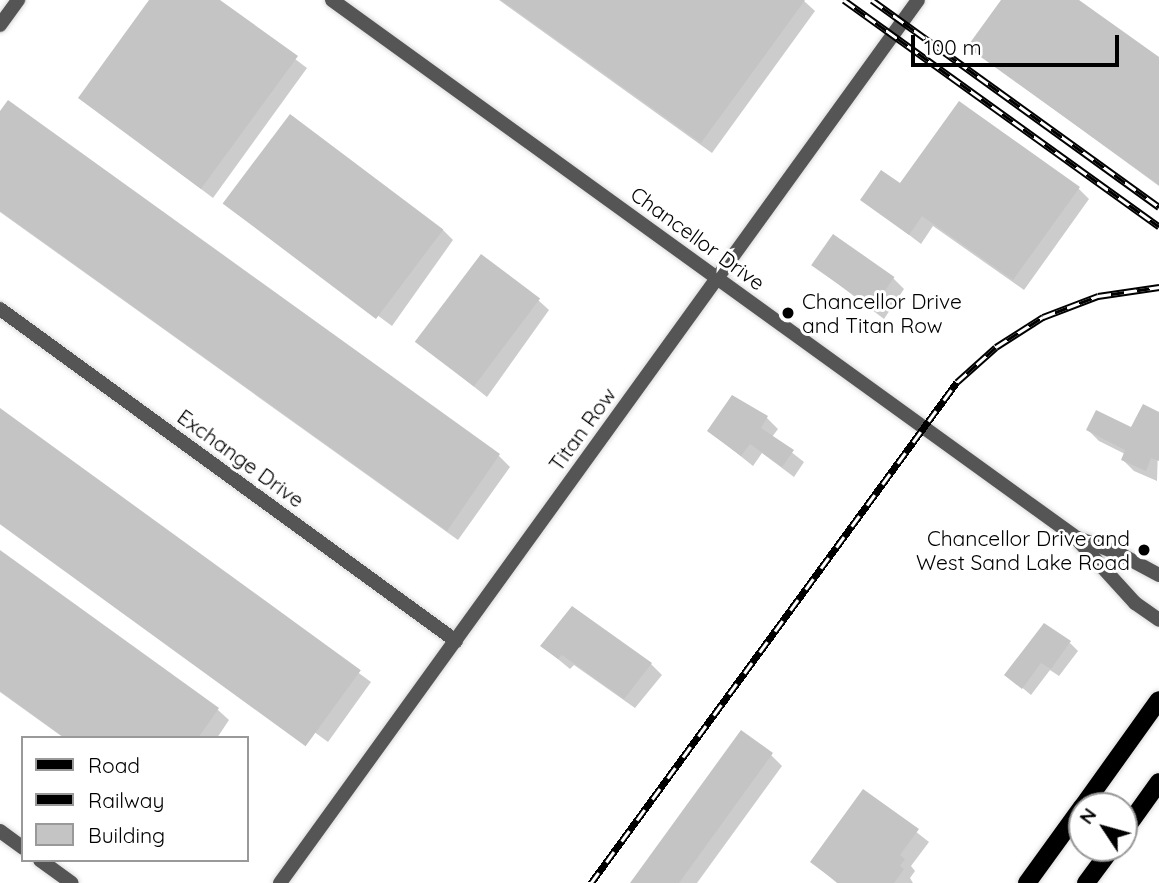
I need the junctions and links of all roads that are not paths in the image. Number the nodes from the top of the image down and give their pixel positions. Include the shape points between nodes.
1 (18, 0) edge
2 (331, 0) edge
3 (918, 0) edge
4 (0, 25) edge
5 (718, 278) junction
6 (0, 309) edge
7 (1074, 537) junction
8 (1159, 575) edge
9 (1159, 620) edge
10 (456, 641) junction
11 (1159, 700) edge
12 (1159, 782) edge
13 (1092, 792) edge
14 (1138, 811) edge
15 (1068, 826) edge
16 (0, 831) edge
17 (21, 847) edge
18 (43, 862) edge
19 (1102, 862) edge
20 (72, 883) edge
21 (280, 883) edge
22 (1027, 883) edge
23 (1086, 883) edge

1 - 4 street
2 - 5 street, Chancellor Drive
3 - 5 street, Titan Row
5 - 7 street, Chancellor Drive
5 - 10 street, Titan Row
6 - 10 street, Exchange Drive
7 - 8 street, Chancellor Drive
7 - 9 street, Chancellor Drive via 1135,603
10 - 21 street, Titan Row
11 - 13 main road
12 - 14 main road
15 - 22 main road
16 - 17 street
18 - 20 street
19 - 23 main road

